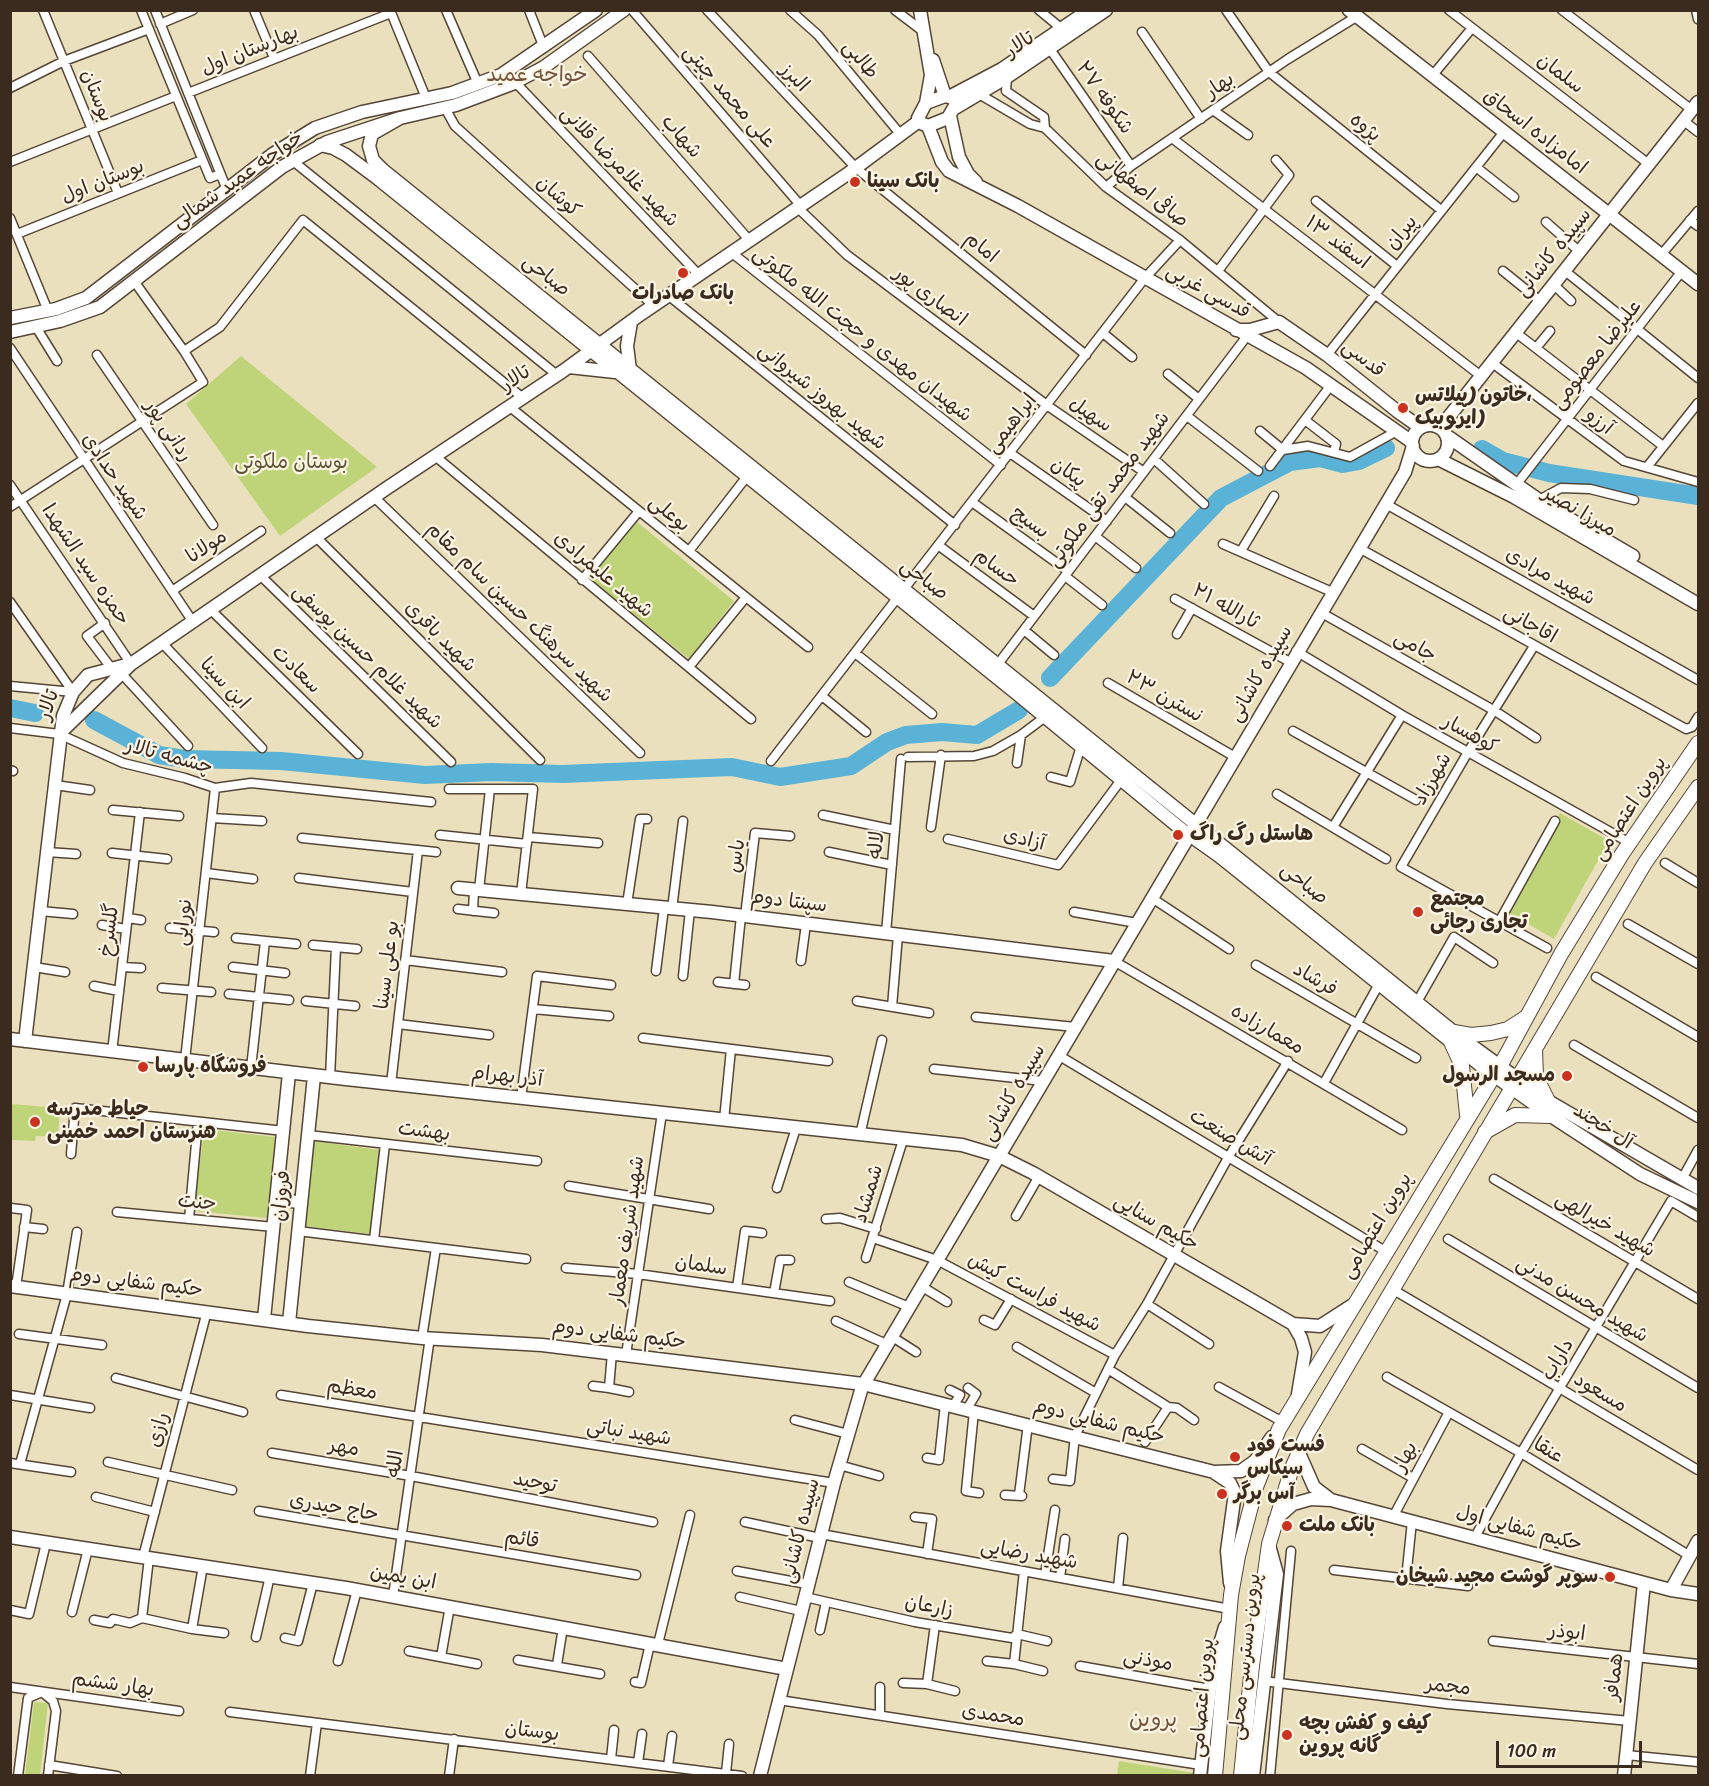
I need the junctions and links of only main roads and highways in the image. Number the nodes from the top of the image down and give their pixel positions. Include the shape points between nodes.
1 (1698, 743) edge
2 (1697, 793) edge
3 (1527, 1017) junction
4 (1536, 1046) junction
5 (1548, 1101) road end
6 (1467, 1116) junction
7 (1551, 1116) road end
8 (1483, 1133) junction
9 (1215, 1776) edge
10 (1241, 1776) edge

1 - 3 main road, پروین اعتصامی via 1630,843
2 - 4 main road via 1645,863
3 - 6 main road, پروین اعتصامی
3 - 6 main road via 1508,1029 1452,1037 1462,1066
4 - 5 main road via 1536,1077
4 - 8 main road
6 - 9 main road, پروین اعتصامی via 1297,1396 1256,1487 1231,1602
7 - 8 main road via 1515,1115
8 - 10 main road via 1338,1378 1299,1453 1269,1544

